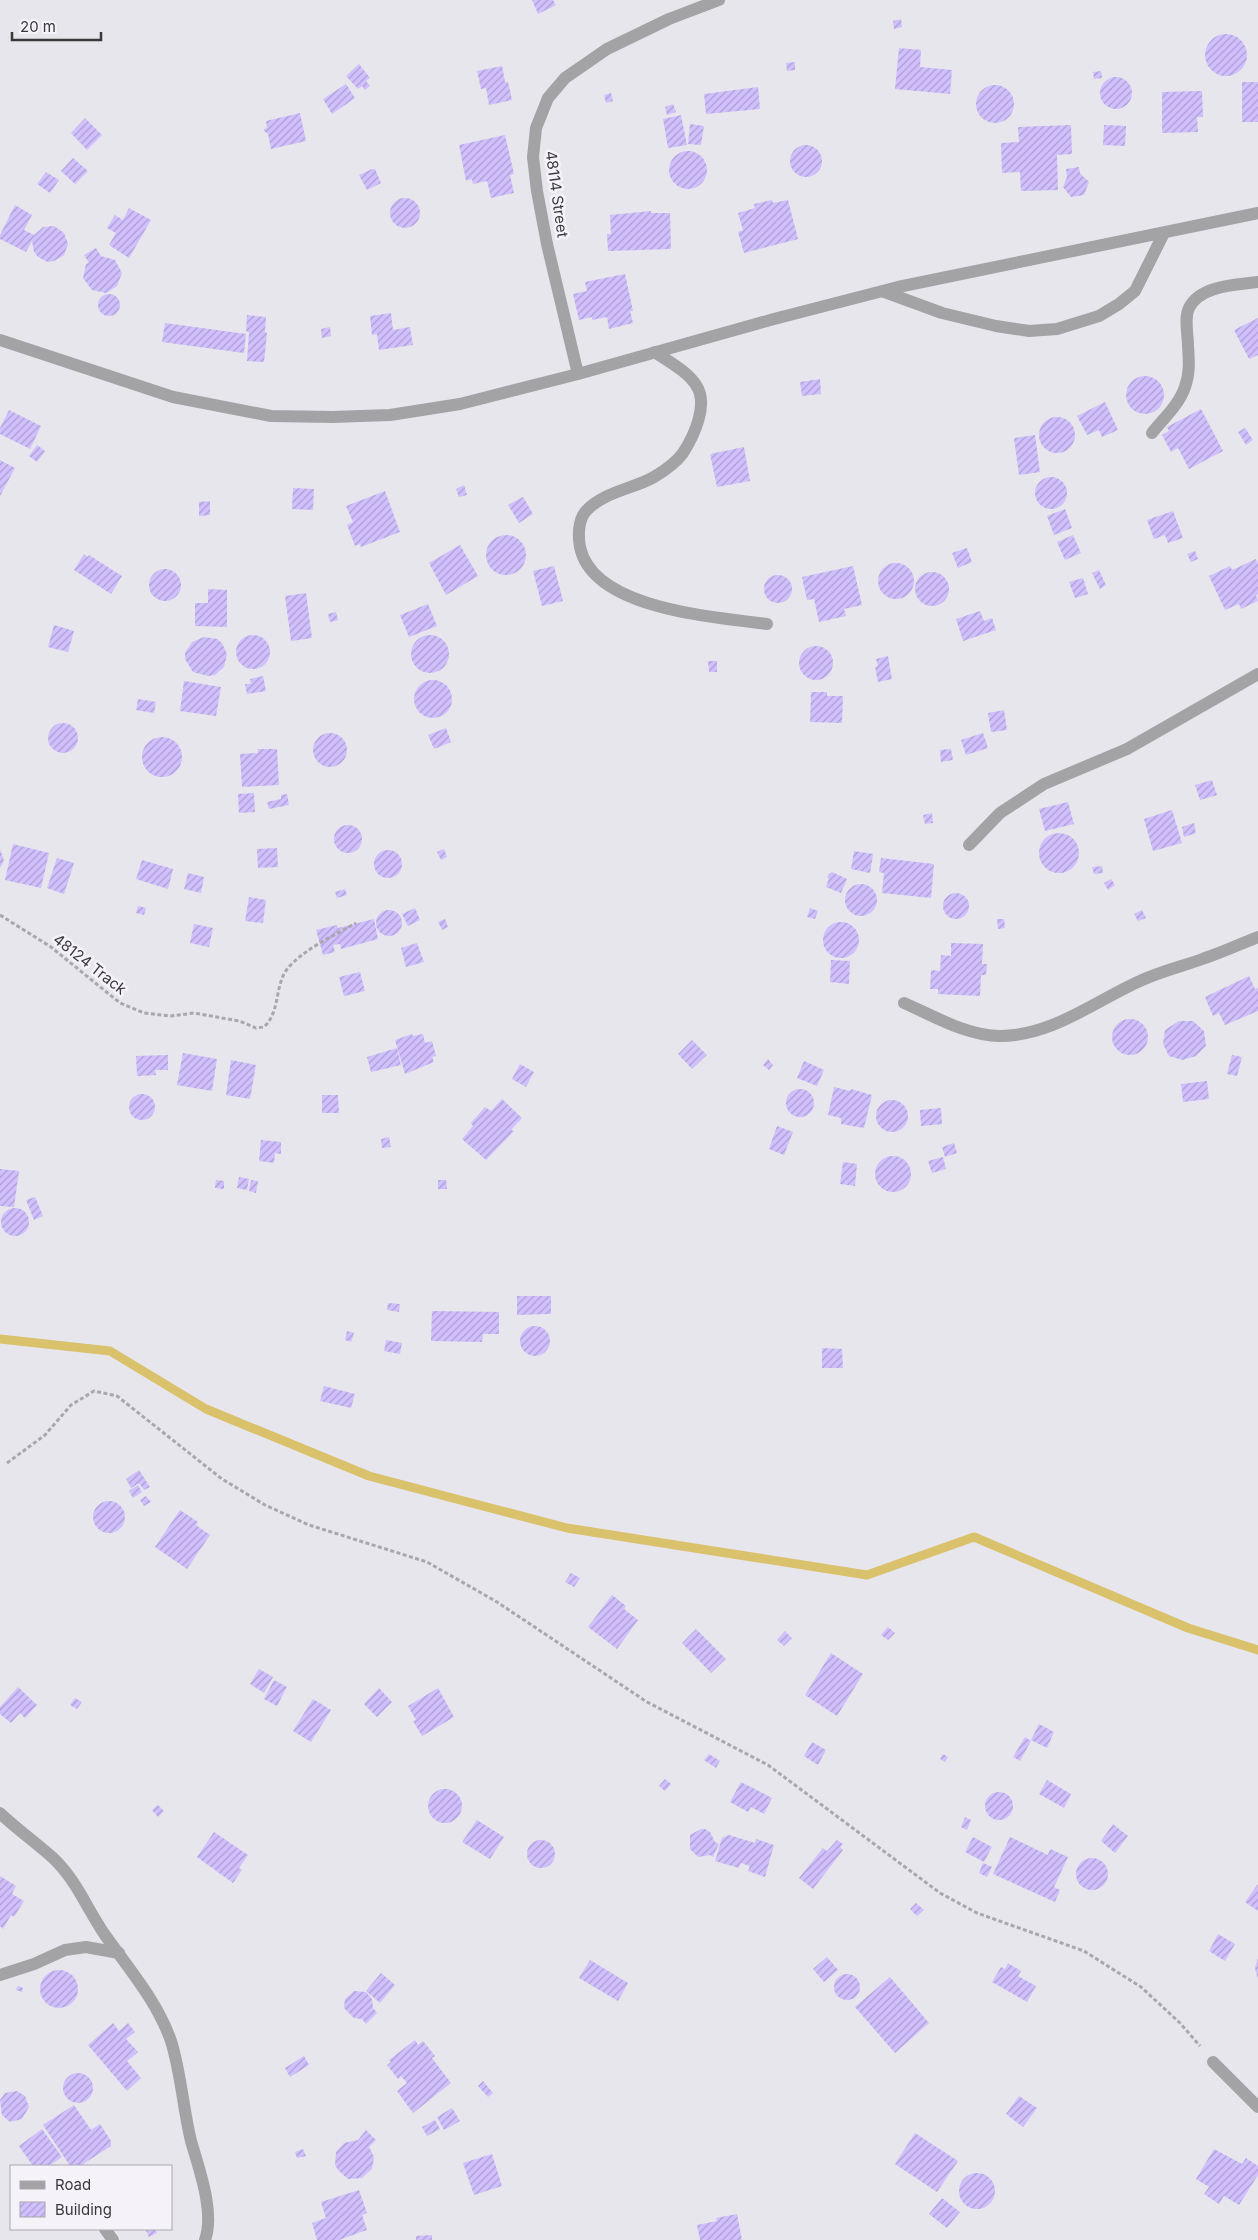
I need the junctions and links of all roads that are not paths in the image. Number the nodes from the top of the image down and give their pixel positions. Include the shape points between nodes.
1 (719, 0) edge
2 (1258, 213) edge
3 (1164, 233) junction
4 (1258, 282) edge
5 (882, 291) junction
6 (0, 340) edge
7 (655, 352) junction
8 (578, 374) junction
9 (1152, 433) dead end
10 (767, 624) dead end
11 (1258, 674) edge
12 (969, 845) dead end
13 (1258, 937) edge
14 (904, 1003) dead end
15 (0, 1814) edge
16 (119, 1953) junction
17 (0, 1975) edge
18 (1213, 2062) road end
19 (1258, 2107) edge
20 (205, 2240) edge

1 - 8 street, 48114 Street via 669,18 616,45 565,78 548,98 536,128 533,157 537,191
2 - 3 street
3 - 5 street
3 - 5 street via 1135,291 1099,316 1057,329 1029,331 996,326 942,313
4 - 9 street via 1207,292 1189,308 1186,318 1190,367 1185,388 1176,405
5 - 7 street
6 - 8 street via 173,397 271,416 390,415 460,404
7 - 8 street
7 - 10 street via 697,386 702,406 696,427 683,453 672,465 653,478 601,500 586,511 578,538 582,556 595,574 640,602 688,614
11 - 12 street via 1127,748 1044,784 1000,813
13 - 14 street via 1142,980 1064,1020 1020,1035 998,1036 965,1030
15 - 16 street via 72,1879
16 - 17 street via 86,1947 65,1950
16 - 20 street via 151,2000 170,2040 205,2193 209,2229
18 - 19 street

